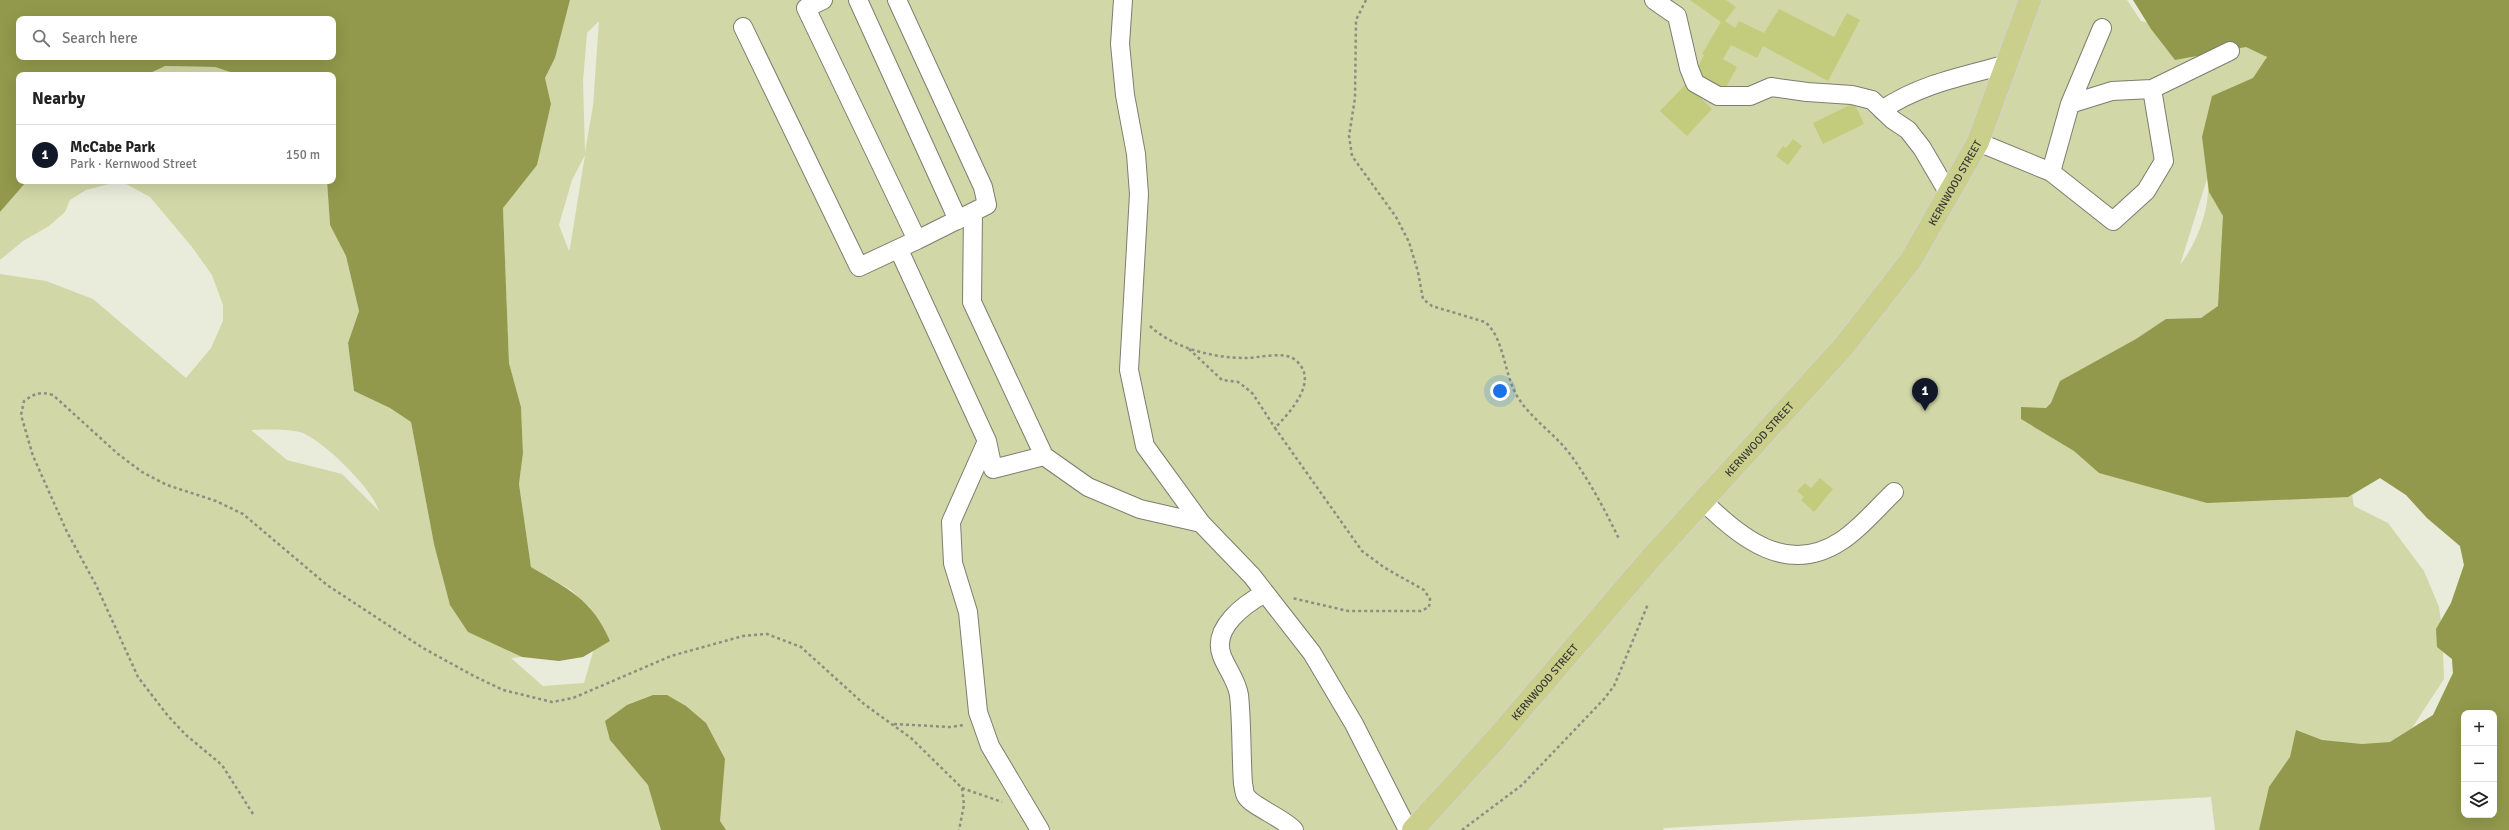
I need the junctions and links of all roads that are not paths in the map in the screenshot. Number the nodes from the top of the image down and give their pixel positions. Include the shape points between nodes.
1 (823, 0) edge
2 (858, 0) edge
3 (897, 0) edge
4 (1123, 0) edge
5 (1654, 0) edge
6 (2030, 0) edge
7 (743, 27) dead end
8 (2102, 28) dead end
9 (2230, 51) dead end
10 (2008, 64) junction
11 (2152, 89) junction
12 (2070, 104) junction
13 (1882, 110) junction
14 (1978, 142) junction
15 (2051, 172) junction
16 (1949, 194) junction
17 (966, 216) junction
18 (917, 240) junction
19 (899, 250) junction
20 (987, 441) junction
21 (1044, 456) junction
22 (1894, 492) dead end
23 (1703, 501) junction
24 (1201, 523) junction
25 (1265, 593) junction
26 (1040, 830) edge
27 (1294, 830) edge
28 (1408, 830) edge
29 (1413, 830) edge

1 - 18 lane via 806,8
2 - 17 lane
3 - 17 lane via 983,187 987,205
4 - 24 lane via 1120,44 1125,95 1136,154 1139,194 1129,370 1145,446
5 - 13 lane via 1678,16 1689,68 1695,83 1718,96 1750,96 1771,87 1787,88 1852,95 1872,100
6 - 10 main road, KERNWOOD STREET
7 - 19 lane via 858,267
8 - 12 lane
9 - 11 lane
10 - 13 lane via 1934,84 1902,96
10 - 14 main road, KERNWOOD STREET
11 - 12 lane via 2112,91
11 - 15 lane via 2164,161 2146,191 2113,221
12 - 15 lane
13 - 16 lane via 1908,130 1922,148
14 - 15 lane
14 - 16 main road, KERNWOOD STREET
16 - 23 main road, KERNWOOD STREET via 1911,260 1844,346
17 - 18 lane
17 - 21 lane via 972,302
18 - 19 lane
19 - 20 lane
20 - 21 lane via 993,469
20 - 26 lane via 951,522 952,563 968,612 978,712 990,746
21 - 24 lane via 1088,487 1140,509
22 - 23 lane via 1841,541 1809,556 1783,556 1749,539 1725,524
23 - 29 main road, KERNWOOD STREET via 1495,740
24 - 25 lane
25 - 27 lane via 1234,615 1226,626 1221,654 1239,694 1243,784 1246,796
25 - 28 lane via 1312,653 1354,724

